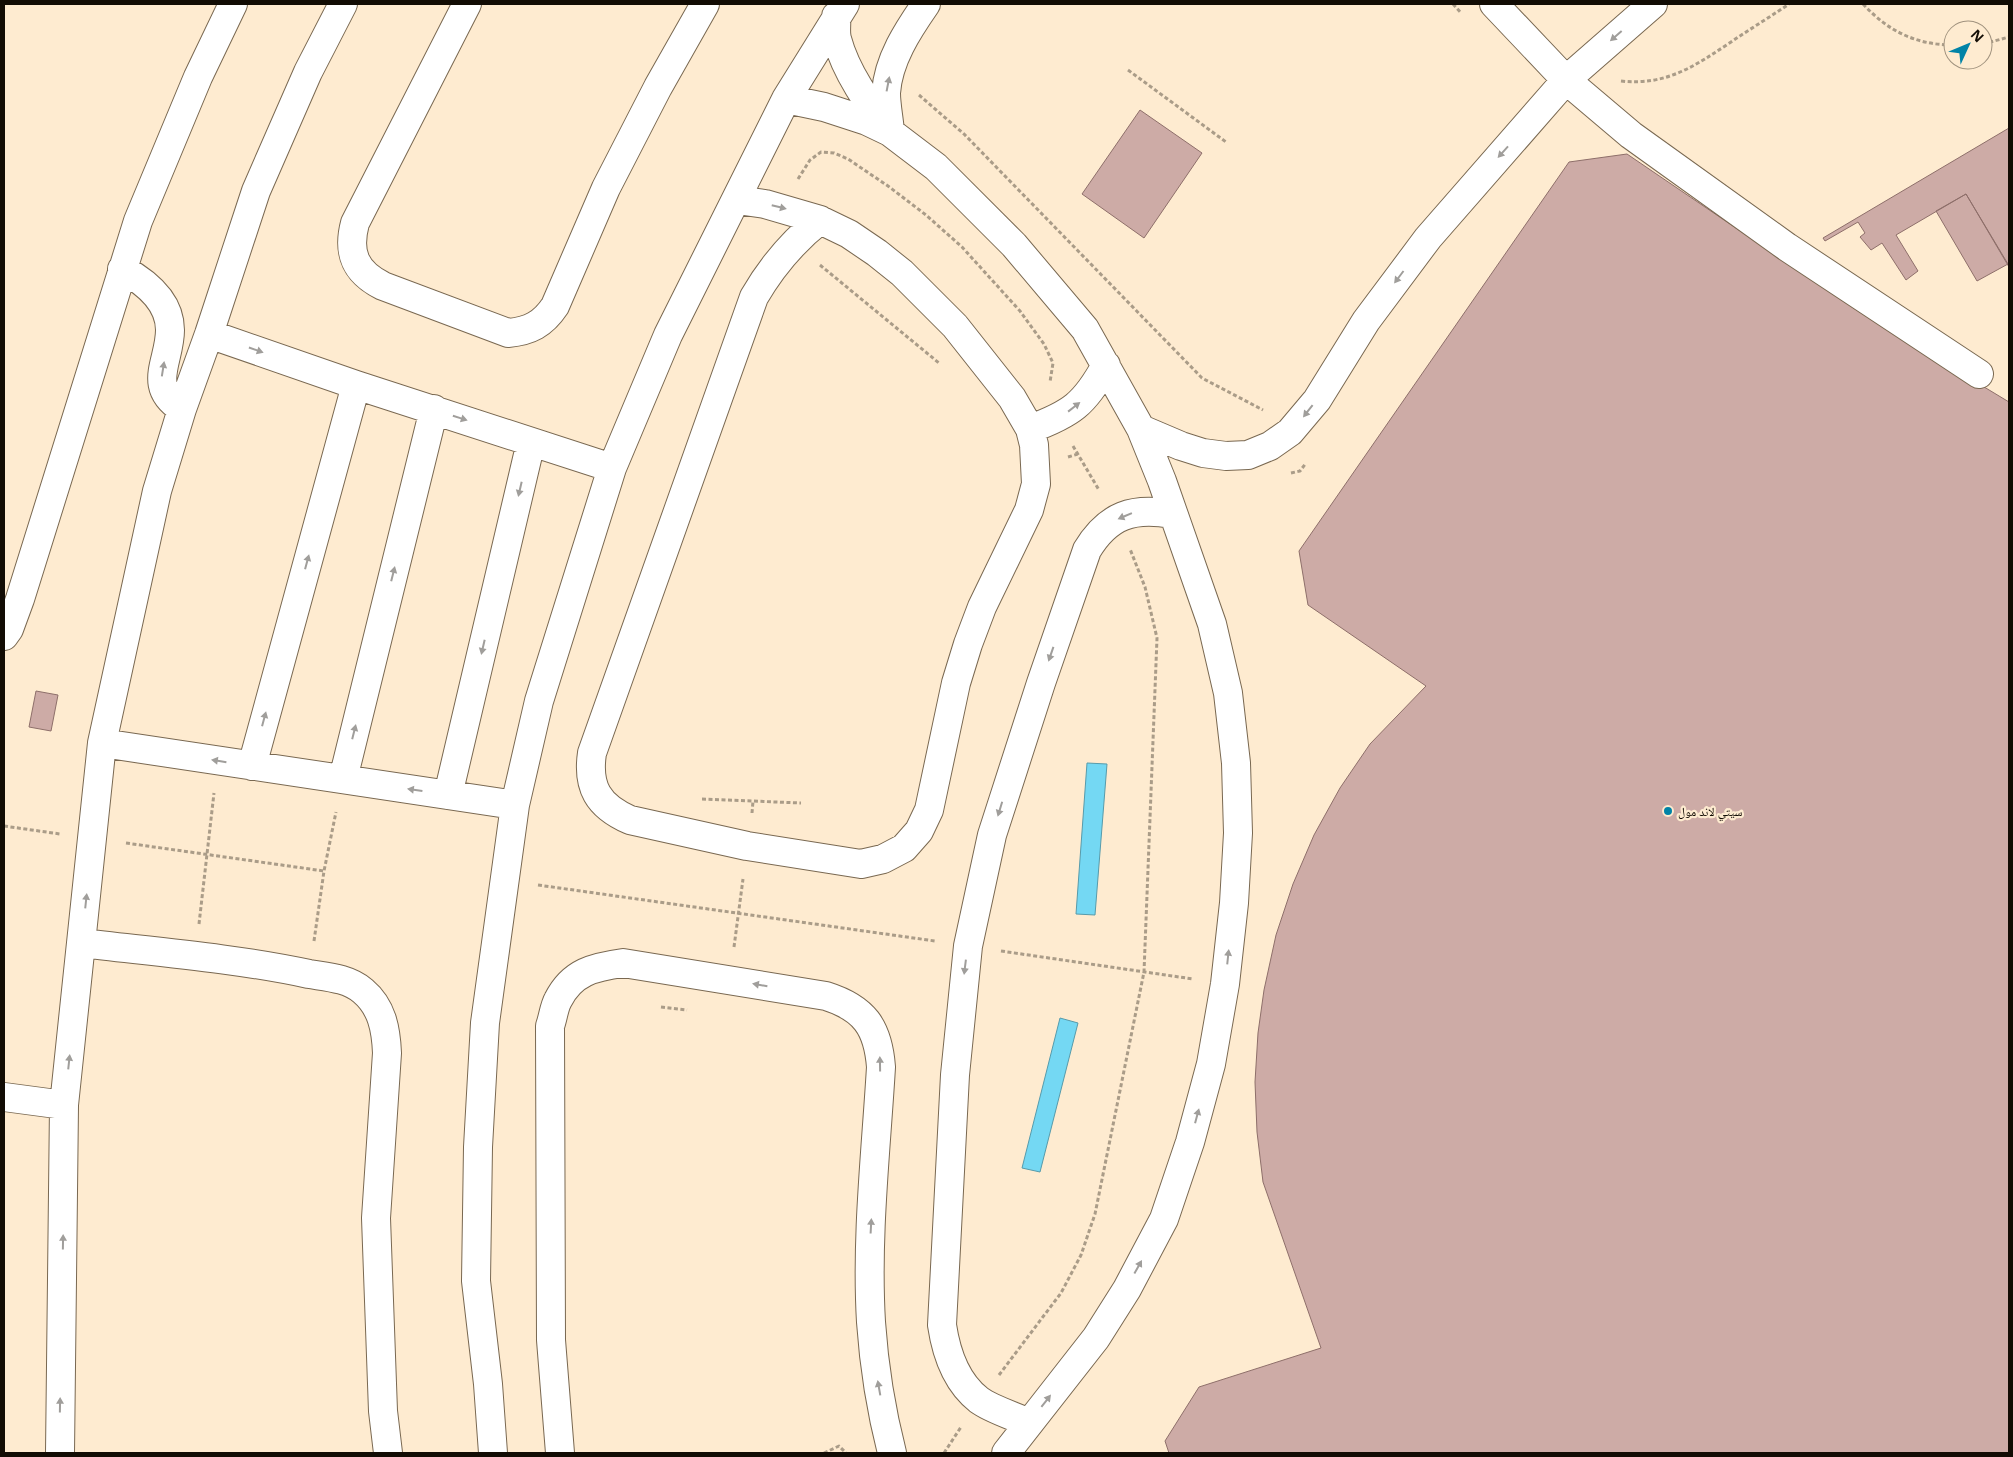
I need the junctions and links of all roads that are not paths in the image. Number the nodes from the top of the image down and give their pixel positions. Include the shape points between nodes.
1 (233, 4) edge
2 (343, 4) edge
3 (467, 4) edge
4 (706, 4) edge
5 (926, 4) edge
6 (1494, 4) edge
7 (1653, 4) edge
8 (841, 10) edge
9 (1566, 80) junction
10 (786, 98) junction
11 (890, 132) junction
12 (737, 200) junction
13 (820, 220) junction
14 (122, 269) junction
15 (210, 334) junction
16 (1106, 365) junction
17 (1979, 374) dead end
18 (356, 385) junction
19 (182, 409) junction
20 (434, 409) junction
21 (1141, 428) junction
22 (1030, 429) junction
23 (532, 442) junction
24 (612, 468) junction
25 (1172, 514) junction
26 (4, 636) edge
27 (102, 743) junction
28 (252, 766) junction
29 (343, 779) junction
30 (448, 795) junction
31 (515, 805) junction
32 (81, 943) junction
33 (4, 1097) edge
34 (64, 1105) junction
35 (1029, 1423) junction
36 (888, 1441) edge
37 (60, 1453) edge
38 (388, 1453) edge
39 (493, 1453) edge
40 (560, 1453) edge
41 (871, 1453) edge
42 (1006, 1453) edge

1 - 14 lane via 194,86 138,221
2 - 15 lane via 308,72 256,191
3 - 4 lane via 355,223 351,237 352,254 369,279 508,333 536,327 555,306 606,188 658,87
11 -> 5 lane via 886,93 891,70 900,45
6 - 9 lane
7 -> 9 lane
8 - 10 lane
8 - 11 lane via 837,38 849,69
9 - 17 lane via 1631,135 1706,190
9 -> 21 lane via 1428,238 1366,321 1317,400 1290,432 1270,446 1248,455 1226,456 1181,446
10 - 11 lane via 824,106
10 - 12 lane
11 - 16 lane via 936,167 1014,245 1085,329
12 -> 13 lane via 765,204
12 - 24 lane via 668,335
13 - 22 lane via 877,253 926,296 955,326 1012,398
13 - 22 lane via 782,254 754,297 595,744 590,770 593,787 602,802 614,813 630,820 748,846 861,864 883,859 904,848 919,831 929,810 956,683 968,644 982,607 1029,510 1036,484
19 -> 14 lane via 167,397 162,385 161,372 170,328 165,310 155,293
14 - 26 lane via 26,583
15 -> 18 lane
15 - 19 lane
16 - 21 lane
22 -> 16 lane via 1058,419 1078,405 1094,387
18 - 20 lane
28 -> 18 lane
19 - 27 lane via 157,491
20 -> 23 lane
29 -> 20 lane
21 - 25 lane
23 - 24 lane
23 -> 30 lane
24 - 31 lane via 538,701
35 -> 25 lane via 1096,1338 1164,1219 1200,1107 1226,984 1238,833 1236,763 1228,693 1212,624
25 -> 35 lane via 1139,511 1115,520 1095,536 1087,550 992,836 968,946 955,1075 942,1325 954,1368 979,1400
28 -> 27 lane
32 -> 27 lane
28 - 29 lane
30 -> 29 lane
30 - 31 lane
31 - 39 lane via 485,1023 478,1166 476,1281
34 -> 32 lane
32 - 38 lane via 286,968 342,979 362,990 378,1008 386,1030 387,1053 376,1218 383,1411
33 - 34 lane
37 -> 34 lane
35 - 42 lane
36 -> 40 lane via 876,1376 871,1321 870,1273 881,1067 880,1047 872,1029 861,1013 826,996 623,963 596,967 573,980 557,1000 550,1026 551,1340
36 - 41 lane

